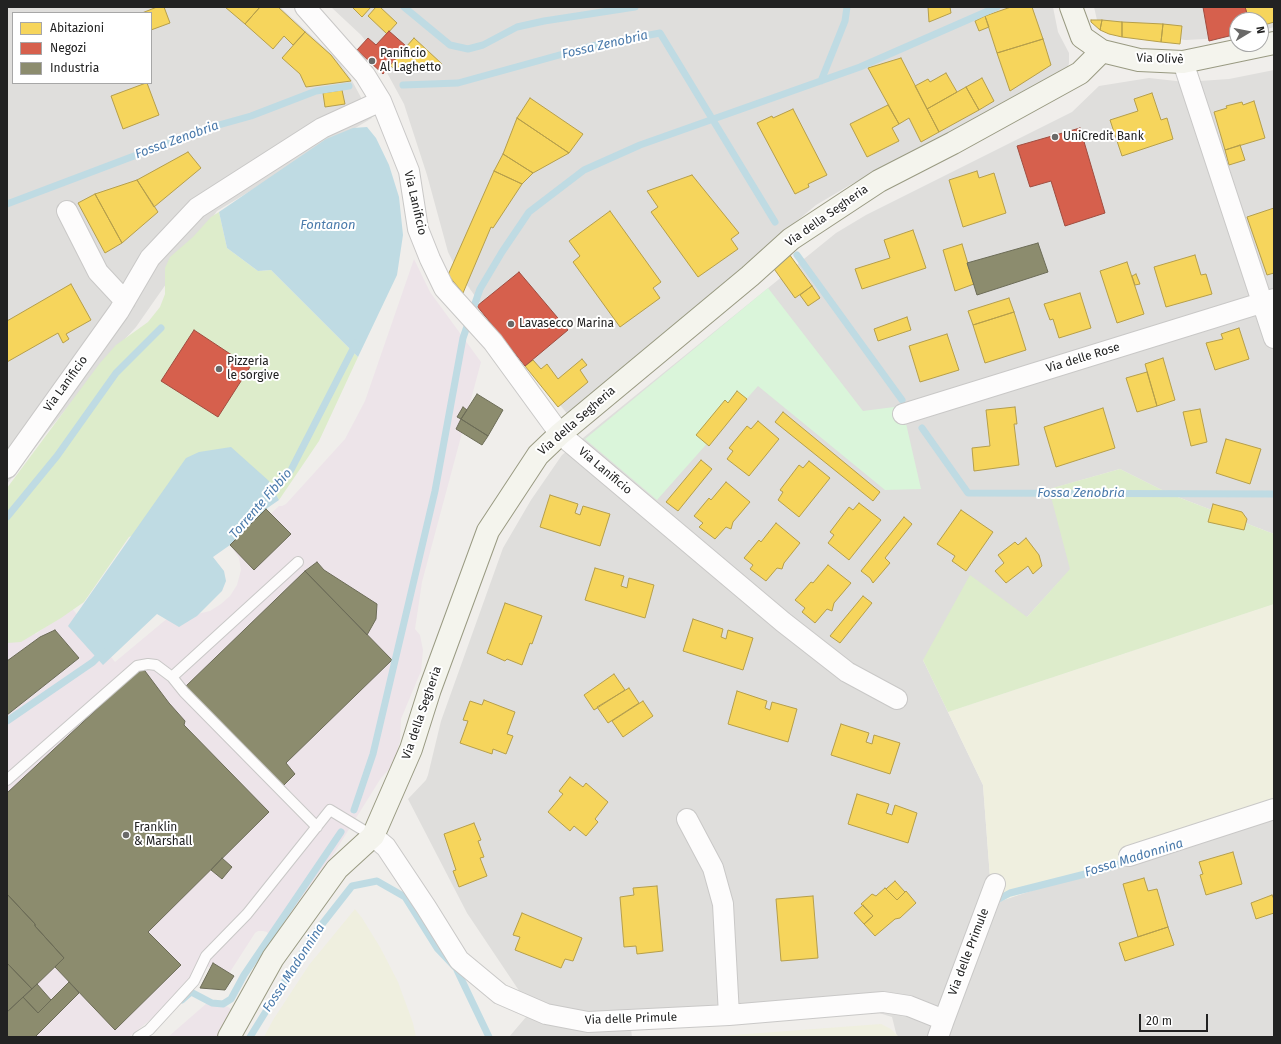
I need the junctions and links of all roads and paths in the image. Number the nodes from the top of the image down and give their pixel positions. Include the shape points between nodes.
1 (305, 7) edge
2 (1071, 9) edge
3 (1274, 43) edge
4 (1102, 50) junction
5 (1183, 62) junction
6 (381, 101) junction
7 (66, 211) dead end
8 (125, 301) junction
9 (1268, 301) edge
10 (1274, 338) edge
11 (903, 414) dead end
12 (560, 434) junction
13 (7, 468) edge
14 (298, 562) dead end
15 (172, 678) junction
16 (897, 699) dead end
17 (7, 780) edge
18 (1274, 809) edge
19 (687, 819) dead end
20 (317, 827) junction
21 (373, 836) junction
22 (1129, 856) dead end
23 (995, 884) dead end
24 (729, 1015) junction
25 (941, 1028) edge
26 (138, 1037) edge
27 (229, 1037) edge

1 - 6 street, Via Lanificio via 365,75
2 - 4 street, Via Olivè via 1082,37
3 - 5 street, Via Olivè
4 - 5 street, Via Olivè via 1138,60
4 - 12 street, Via della Segheria via 1080,72 879,181 791,239
5 - 9 street
6 - 8 street, Via Lanificio via 322,128 197,208 150,258
6 - 12 street, Via Lanificio via 409,171 418,229 444,288 493,342
7 - 8 street via 98,272
8 - 13 street, Via Lanificio
9 - 10 street
9 - 11 street, Via delle Rose
12 - 16 street, Via Lanificio via 783,622 847,672
12 - 21 street, Via della Segheria via 538,455 488,531 411,748
14 - 15 lane
15 - 17 lane via 156,666 137,666
15 - 20 lane
18 - 22 street
19 - 24 street via 713,868 723,904
20 - 21 lane via 330,810
20 - 26 lane via 247,914 206,956 194,981 148,1030
21 - 24 street, Via delle Primule via 386,847 459,960 500,994 546,1014 588,1022
21 - 27 street, Via della Segheria via 337,869 273,958
23 - 25 street, Via delle Primule
24 - 25 street, Via delle Primule via 883,1002 909,1006

